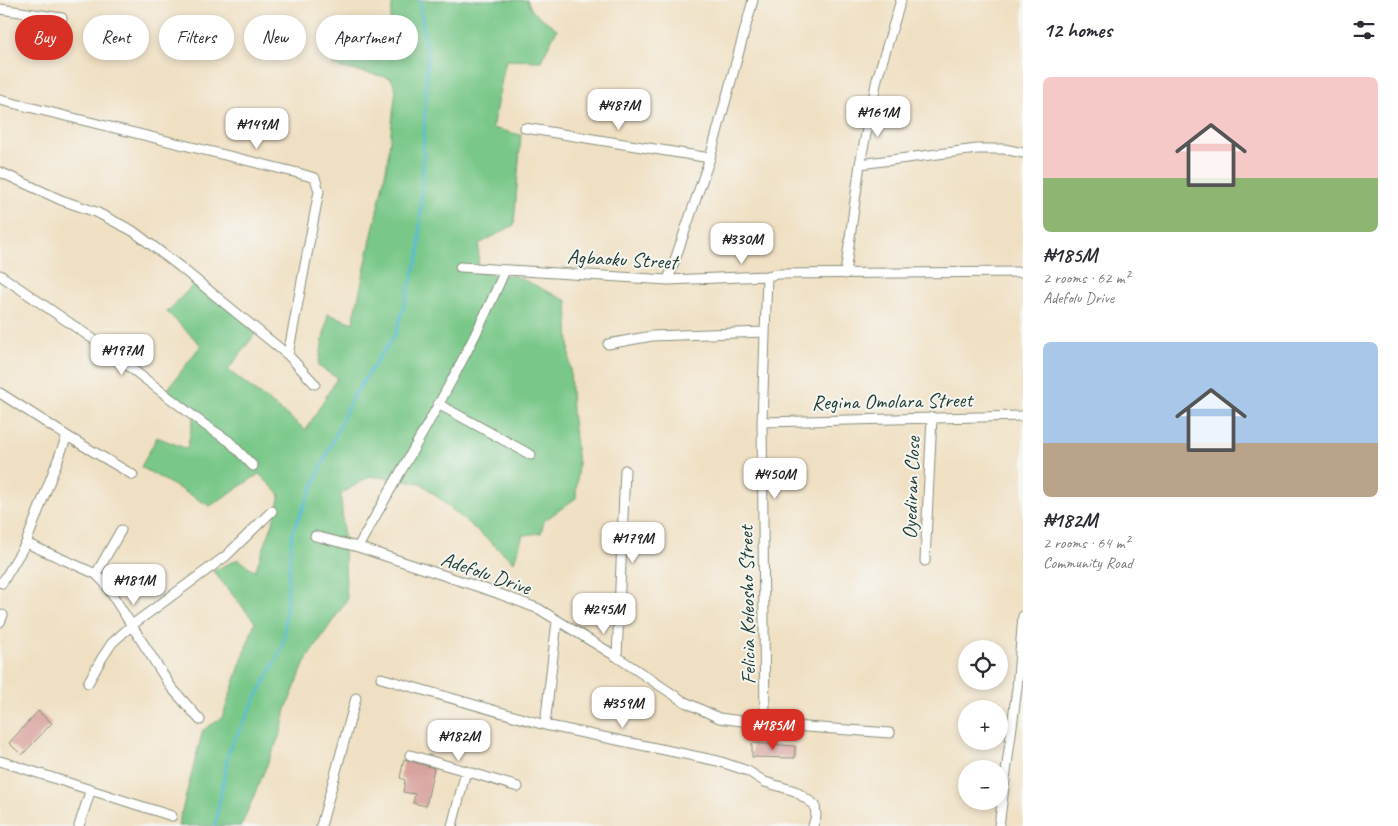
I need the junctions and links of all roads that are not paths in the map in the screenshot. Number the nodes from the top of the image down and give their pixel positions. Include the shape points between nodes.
1 (753, 0) edge
2 (901, 0) edge
3 (0, 9) edge
4 (41, 15) edge
5 (0, 100) edge
6 (525, 128) dead end
7 (1023, 153) edge
8 (710, 158) junction
9 (860, 164) junction
10 (0, 172) edge
11 (460, 267) dead end
12 (505, 270) junction
13 (1023, 272) edge
14 (845, 274) junction
15 (0, 275) edge
16 (767, 276) junction
17 (668, 280) junction
18 (765, 332) junction
19 (608, 344) dead end
20 (288, 356) junction
21 (315, 384) dead end
22 (0, 393) edge
23 (438, 404) junction
24 (1023, 416) edge
25 (932, 417) junction
26 (762, 422) junction
27 (67, 436) junction
28 (531, 455) dead end
29 (254, 466) dead end
30 (625, 470) dead end
31 (133, 475) dead end
32 (272, 511) dead end
33 (120, 530) dead end
34 (315, 536) dead end
35 (26, 543) junction
36 (358, 547) junction
37 (925, 561) dead end
38 (96, 574) junction
39 (1, 583) edge
40 (1023, 616) edge
41 (557, 621) junction
42 (132, 625) junction
43 (618, 658) junction
44 (381, 678) dead end
45 (88, 683) dead end
46 (356, 698) dead end
47 (200, 720) dead end
48 (765, 724) junction
49 (545, 725) junction
50 (890, 733) dead end
51 (410, 755) dead end
52 (0, 761) edge
53 (466, 771) junction
54 (518, 787) dead end
55 (91, 789) junction
56 (172, 816) dead end
57 (79, 826) edge
58 (321, 826) edge
59 (452, 826) edge
60 (813, 826) edge
61 (999, 826) edge

1 - 8 street
2 - 9 street via 877,79
3 - 4 street
5 - 20 street via 315,178 319,192
6 - 8 street
7 - 9 street via 976,149
8 - 17 street
9 - 14 street
10 - 20 street via 133,231
11 - 12 street, Agbaoku Street
12 - 17 street, Agbaoku Street
12 - 23 street
13 - 14 street, Agbaoku Street
14 - 16 street, Agbaoku Street
15 - 29 street via 93,339 229,441
16 - 17 street, Agbaoku Street
16 - 18 street, Felicia Koleosho Street
18 - 19 street via 652,336
18 - 26 street, Felicia Koleosho Street
20 - 21 street
22 - 27 street
23 - 28 street
23 - 36 street
24 - 25 street, Regina Omolara Street
25 - 26 street, Regina Omolara Street
25 - 37 street, Oyediran Close
26 - 48 street, Felicia Koleosho Street
27 - 31 street
27 - 35 street
30 - 43 street
32 - 42 street via 226,556
33 - 38 street
34 - 36 street, Adefolu Drive
35 - 38 street
35 - 39 street
36 - 41 street, Adefolu Drive via 497,593 539,609
38 - 42 street
40 - 61 street
41 - 43 street, Adefolu Drive
41 - 49 street
42 - 45 street via 112,643
42 - 47 street via 172,688
43 - 48 street, Adefolu Drive via 699,710 719,718
44 - 49 street
46 - 58 street
48 - 50 street, Adefolu Drive
49 - 60 street via 718,761 748,771 815,804
51 - 53 street
52 - 55 street
53 - 54 street
53 - 59 street
55 - 56 street
55 - 57 street

